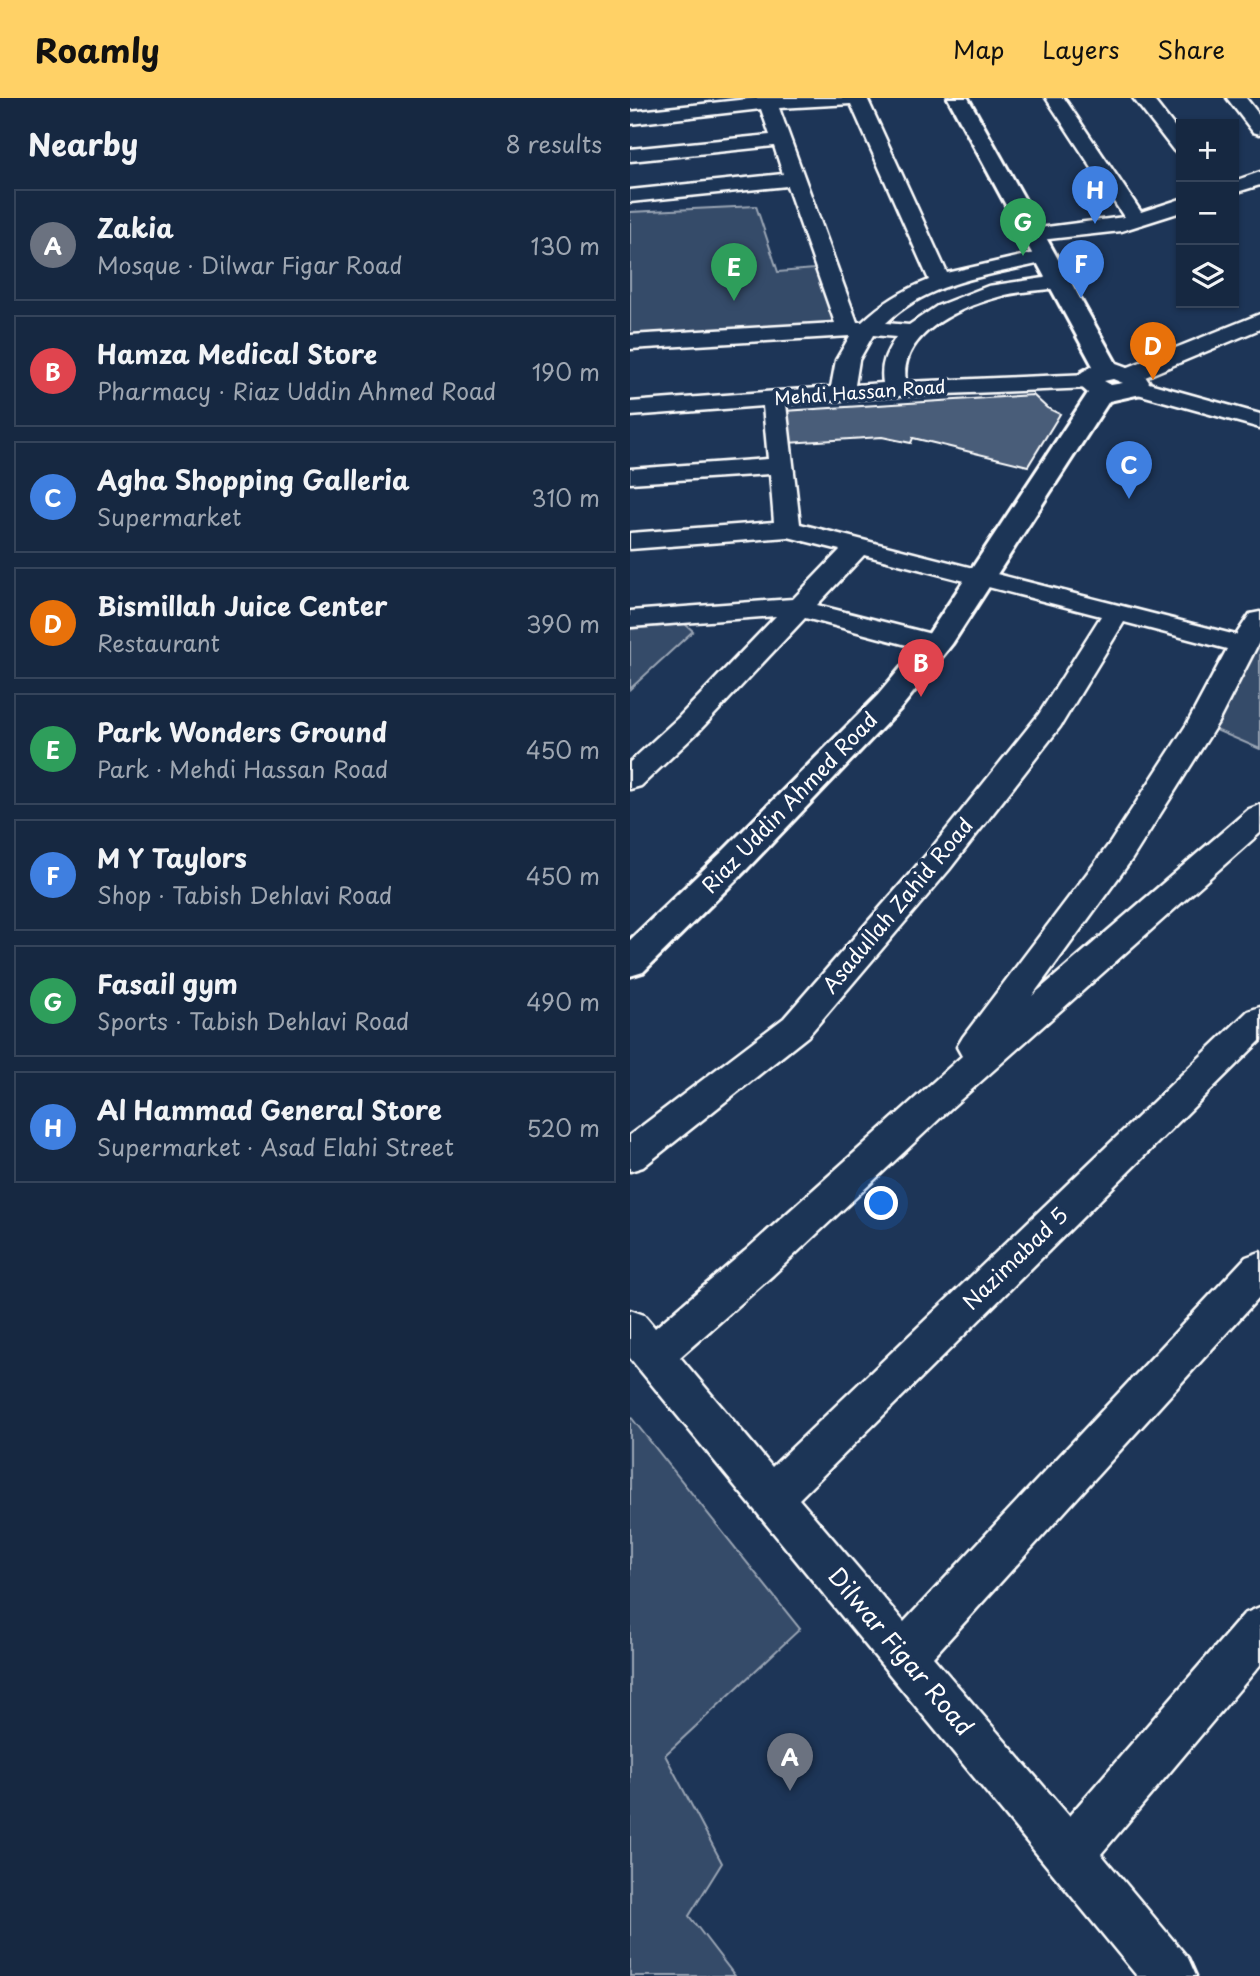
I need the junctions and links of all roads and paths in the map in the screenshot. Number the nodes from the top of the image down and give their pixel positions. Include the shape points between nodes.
1 (858, 98) edge
2 (958, 98) edge
3 (1055, 98) edge
4 (1142, 98) edge
5 (1236, 98) edge
6 (767, 101) edge
7 (630, 118) edge
8 (1259, 125) edge
9 (781, 140) junction
10 (1176, 141) edge
11 (630, 155) edge
12 (1260, 178) edge
13 (796, 179) junction
14 (1239, 185) edge
15 (630, 196) edge
16 (1176, 207) edge
17 (1136, 220) junction
18 (1031, 236) junction
19 (1043, 257) junction
20 (1058, 282) junction
21 (936, 283) junction
22 (953, 307) junction
23 (1260, 321) edge
24 (858, 328) junction
25 (912, 332) junction
26 (630, 342) edge
27 (1113, 381) junction
28 (896, 389) junction
29 (842, 393) junction
30 (774, 399) junction
31 (630, 409) edge
32 (1260, 421) edge
33 (781, 466) junction
34 (630, 476) edge
35 (788, 529) junction
36 (630, 541) edge
37 (858, 546) junction
38 (981, 576) junction
39 (801, 607) junction
40 (1117, 612) junction
41 (630, 619) edge
42 (1251, 633) edge
43 (937, 644) junction
44 (630, 779) edge
45 (1260, 816) edge
46 (630, 962) edge
47 (1260, 1020) edge
48 (938, 1098) junction
49 (630, 1156) edge
50 (1260, 1269) edge
51 (641, 1341) edge
52 (771, 1497) junction
53 (1260, 1630) edge
54 (903, 1656) junction
55 (1068, 1855) junction
56 (1163, 1973) edge

1 - 6 street
1 - 21 street
2 - 18 main road
3 - 17 street
4 - 10 street
5 - 8 street
6 - 7 street
6 - 9 street
9 - 11 street
9 - 13 street
12 - 14 street
13 - 15 street
13 - 24 street
16 - 17 street
17 - 18 street
18 - 19 main road
19 - 20 main road
19 - 21 street
20 - 22 street via 988,293
20 - 27 main road
21 - 22 street
21 - 24 street
22 - 25 street
23 - 27 street
24 - 25 street
24 - 26 street
24 - 29 street via 842,377
25 - 28 street via 893,368
27 - 28 street, Mehdi Hassan Road
27 - 32 street
27 - 38 main road, Riaz Uddin Ahmed Road
28 - 29 street, Mehdi Hassan Road
29 - 30 street, Mehdi Hassan Road
30 - 31 street, Mehdi Hassan Road
30 - 33 street
33 - 34 street
33 - 35 street
35 - 36 street
35 - 37 street
37 - 38 street
37 - 39 street
38 - 40 street
38 - 43 main road, Riaz Uddin Ahmed Road
39 - 41 street
39 - 43 street
39 - 44 street
40 - 42 street
40 - 49 street, Asadullah Zahid Road via 1049,720 938,862 796,1027
42 - 48 street via 1202,724 1121,851
43 - 46 main road, Riaz Uddin Ahmed Road via 889,702
45 - 48 street
47 - 52 street, Nazimabad 5
48 - 51 street via 759,1263
50 - 54 street
51 - 52 street, Dilwar Figar Road
52 - 54 street, Dilwar Figar Road
53 - 55 street
54 - 55 street, Dilwar Figar Road
55 - 56 street, Dilwar Figar Road

